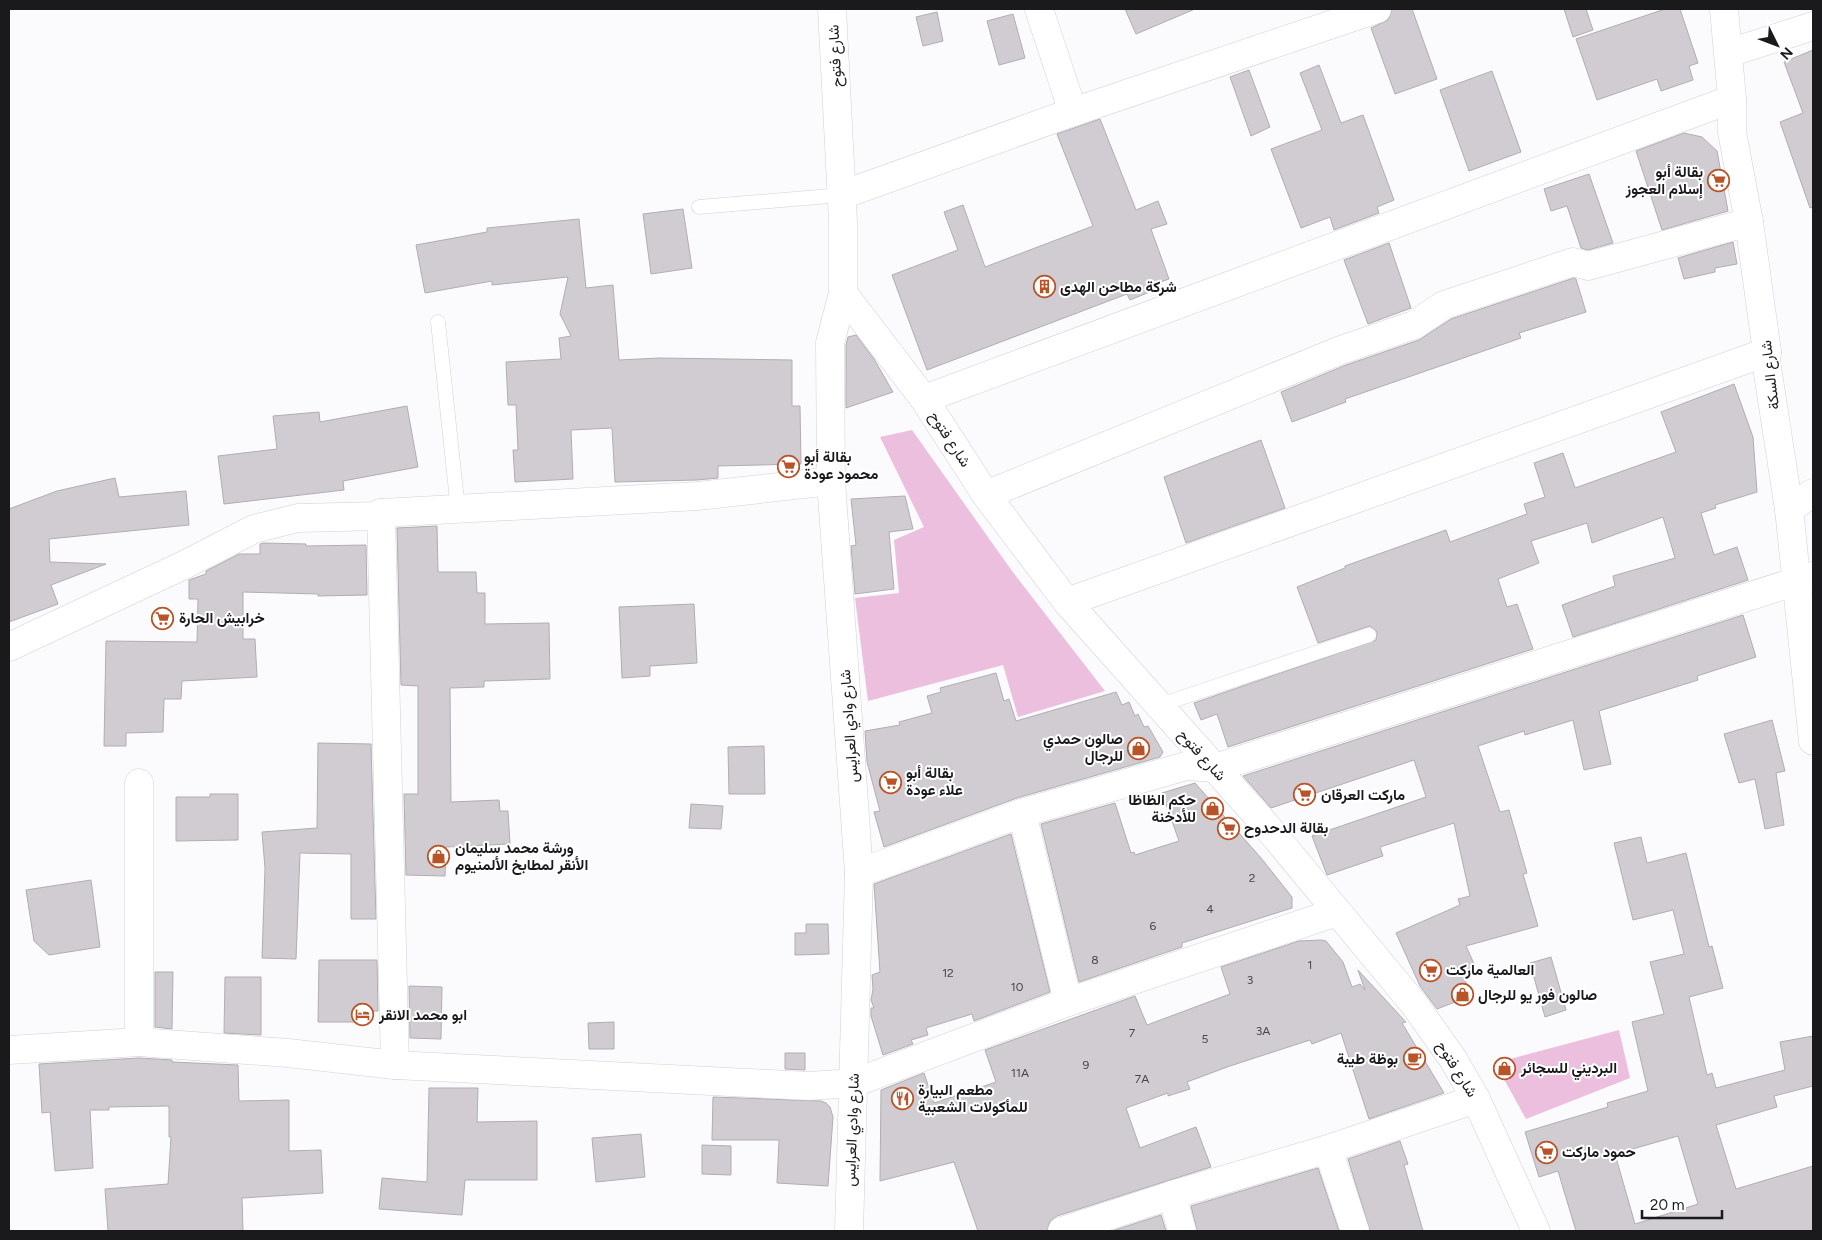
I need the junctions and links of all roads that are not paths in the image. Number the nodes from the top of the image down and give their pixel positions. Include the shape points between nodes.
1 (832, 9) edge
2 (1039, 9) edge
3 (1377, 9) edge
4 (1724, 9) edge
5 (1813, 26) edge
6 (1729, 53) junction
7 (1732, 98) junction
8 (1073, 112) junction
9 (842, 196) junction
10 (699, 208) dead end
11 (843, 222) joint
12 (1749, 222) junction
13 (843, 293) junction
14 (438, 322) dead end
15 (1767, 352) junction
16 (924, 399) junction
17 (830, 481) junction
18 (1813, 493) edge
19 (986, 495) junction
20 (458, 510) junction
21 (1789, 510) junction
22 (381, 513) junction
23 (1805, 578) edge
24 (1067, 602) junction
25 (1369, 635) dead end
26 (9, 647) edge
27 (1158, 706) junction
28 (1813, 741) edge
29 (1214, 768) junction
30 (139, 783) dead end
31 (1022, 813) junction
32 (860, 873) junction
33 (1337, 912) junction
34 (1068, 1002) junction
35 (139, 1042) junction
36 (9, 1050) edge
37 (395, 1064) junction
38 (854, 1083) junction
39 (1476, 1098) junction
40 (1328, 1149) junction
41 (1172, 1196) junction
42 (849, 1231) edge
43 (1062, 1231) edge
44 (1182, 1231) edge
45 (1355, 1231) edge
46 (1536, 1231) edge

1 - 9 street, شارع فتوح
2 - 8 street
3 - 8 street
4 - 6 street, شارع السكة
5 - 6 street
6 - 7 street, شارع السكة
7 - 12 street, شارع السكة via 1732,132
7 - 16 street
8 - 9 street
9 - 10 lane
9 - 11 street, شارع فتوح
11 - 13 street, شارع وادي العرايس
12 - 15 street, شارع السكة
12 - 19 street via 1588,266 1573,262 1444,305 1414,325 1341,350
13 - 16 street, شارع فتوح
13 - 17 street, شارع وادي العرايس via 830,343
14 - 20 lane
15 - 21 street, شارع السكة
15 - 24 street
16 - 19 street, شارع فتوح
17 - 20 street via 698,496
17 - 32 street, شارع وادي العرايس
18 - 21 street
19 - 24 street, شارع فتوح
20 - 22 street
21 - 23 street, شارع السكة
22 - 26 street via 380,516 298,518 254,529
22 - 37 street
23 - 28 street, شارع السكة
23 - 29 street
24 - 27 street, شارع فتوح
25 - 27 lane
27 - 29 street, شارع فتوح
29 - 31 street via 1186,766
29 - 33 street, شارع فتوح
30 - 35 street
31 - 32 street
31 - 34 street
32 - 38 street, شارع وادي العرايس
33 - 34 street
33 - 39 street, شارع فتوح via 1414,1004
34 - 38 street
35 - 36 street
35 - 37 street
37 - 38 street via 809,1086
38 - 42 street, شارع وادي العرايس
39 - 40 street
39 - 46 street, شارع فتوح
40 - 41 street
40 - 45 street
41 - 43 street
41 - 44 street

